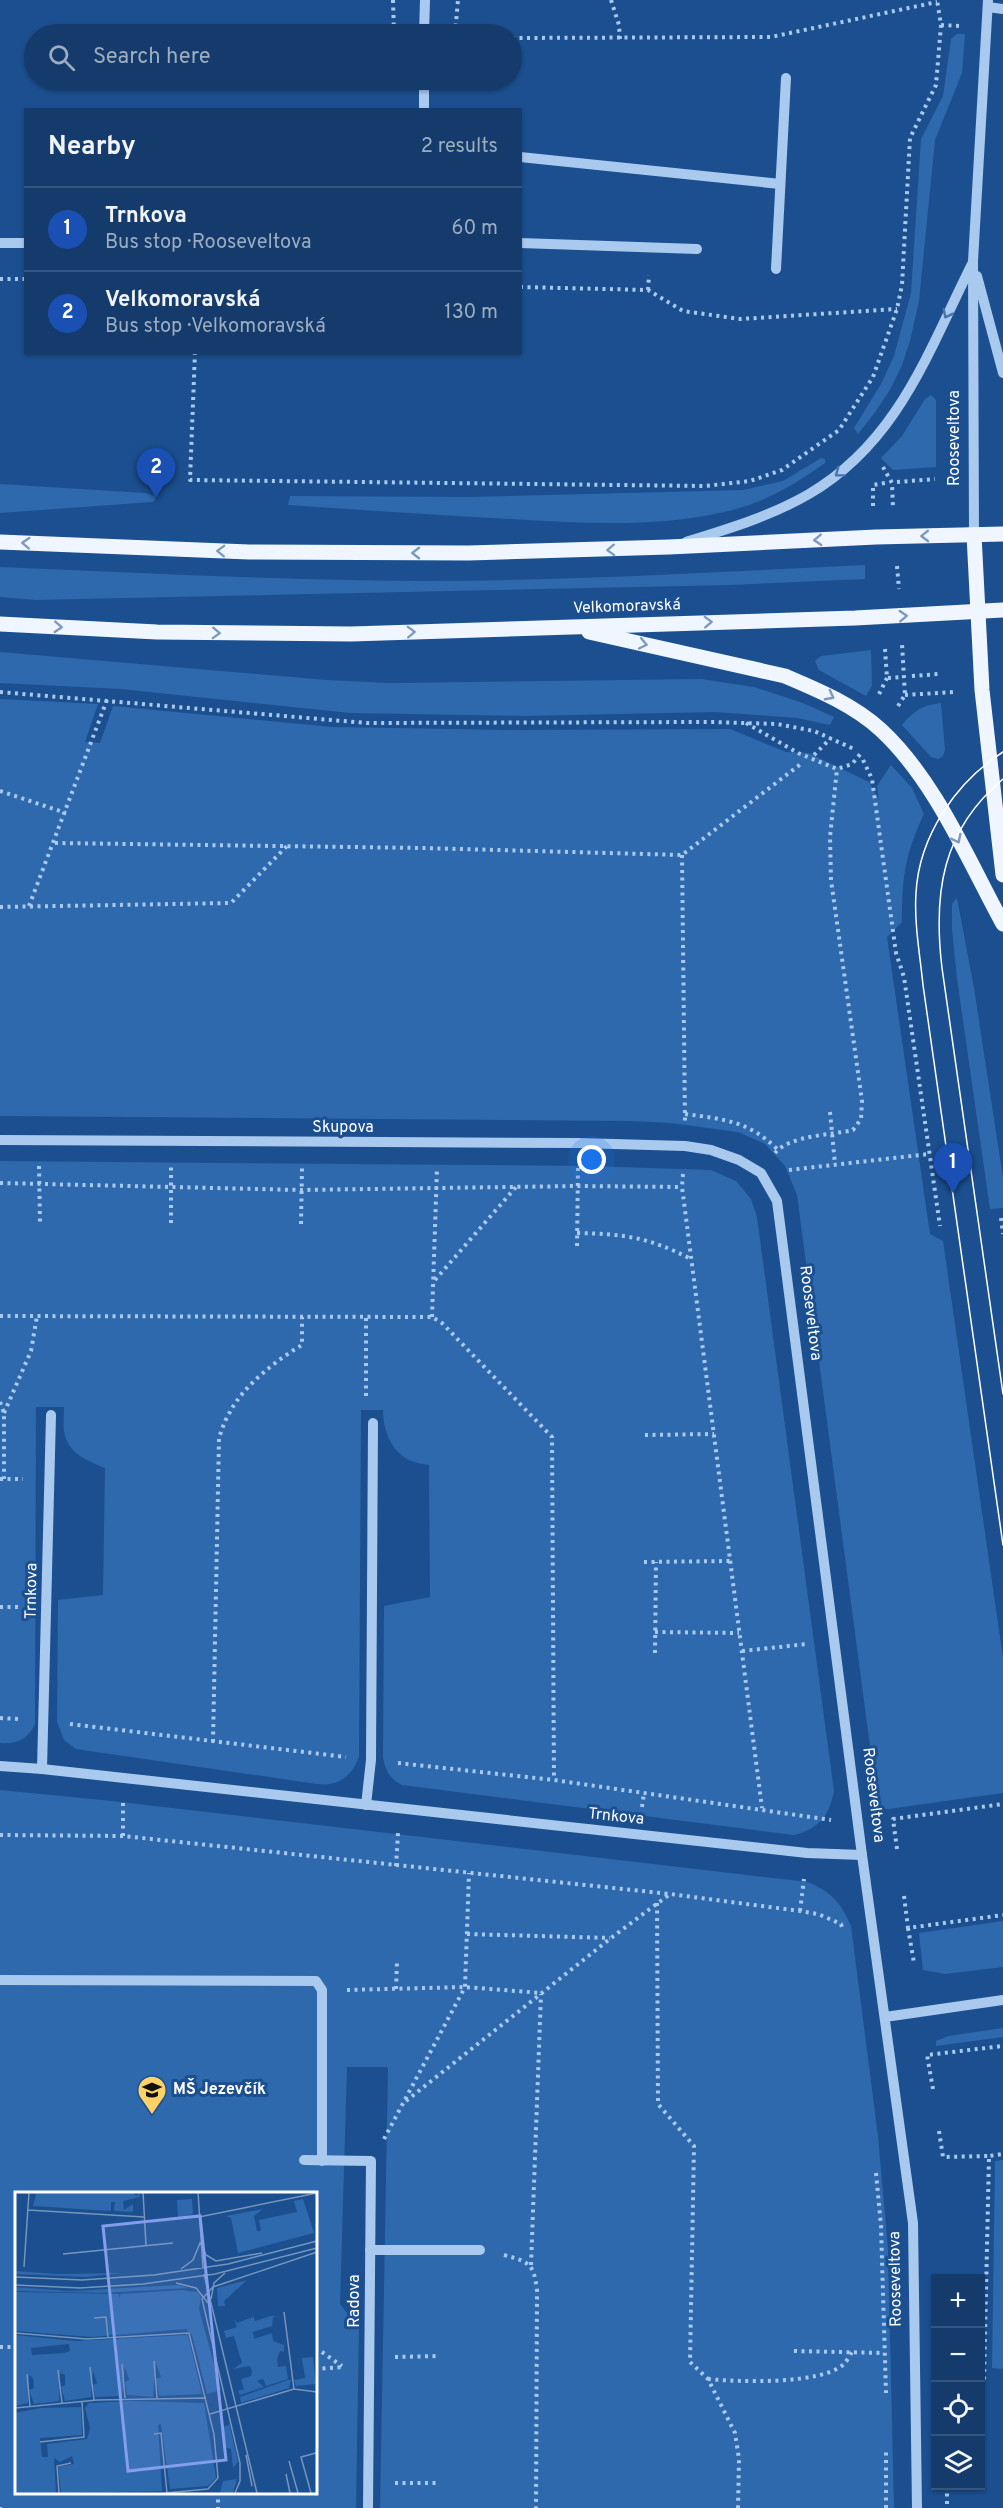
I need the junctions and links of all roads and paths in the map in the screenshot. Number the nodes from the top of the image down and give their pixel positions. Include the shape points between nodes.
1 (393, 0) edge
2 (425, 0) edge
3 (458, 0) edge
4 (611, 0) edge
5 (937, 1) edge
6 (988, 4) edge
7 (1003, 9) edge
8 (394, 24) edge
9 (424, 24) edge
10 (456, 24) edge
11 (940, 25) junction
12 (965, 26) dead end
13 (522, 38) edge
14 (620, 39) junction
15 (786, 78) dead end
16 (424, 90) edge
17 (424, 108) edge
18 (522, 157) edge
19 (780, 184) junction
20 (0, 243) edge
21 (24, 243) edge
22 (522, 243) edge
23 (697, 249) dead end
24 (974, 261) junction
25 (776, 269) dead end
26 (0, 279) edge
27 (24, 279) edge
28 (522, 287) edge
29 (897, 309) junction
30 (195, 354) edge
31 (1003, 373) edge
32 (876, 462) dead end
33 (935, 479) dead end
34 (885, 483) dead end
35 (897, 483) dead end
36 (873, 506) dead end
37 (893, 506) dead end
38 (1003, 534) edge
39 (974, 535) junction
40 (0, 542) edge
41 (669, 547) junction
42 (897, 562) dead end
43 (898, 578) dead end
44 (1003, 610) edge
45 (978, 612) junction
46 (0, 624) edge
47 (565, 627) junction
48 (902, 648) dead end
49 (885, 649) dead end
50 (939, 674) dead end
51 (912, 676) dead end
52 (901, 677) dead end
53 (0, 692) edge
54 (940, 693) dead end
55 (108, 700) junction
56 (746, 723) junction
57 (831, 738) junction
58 (868, 744) dead end
59 (855, 749) dead end
60 (814, 755) dead end
61 (863, 760) dead end
62 (802, 763) dead end
63 (837, 769) junction
64 (0, 791) edge
65 (66, 813) junction
66 (55, 843) junction
67 (287, 845) junction
68 (682, 855) junction
69 (1003, 875) edge
70 (29, 906) junction
71 (0, 907) edge
72 (1003, 924) edge
73 (830, 1112) dead end
74 (760, 1134) dead end
75 (832, 1134) junction
76 (0, 1140) edge
77 (929, 1154) junction
78 (302, 1161) dead end
79 (835, 1164) junction
80 (39, 1165) dead end
81 (171, 1167) dead end
82 (438, 1167) dead end
83 (795, 1169) dead end
84 (761, 1173) junction
85 (0, 1183) edge
86 (40, 1184) junction
87 (516, 1186) junction
88 (577, 1186) junction
89 (171, 1187) junction
90 (437, 1188) junction
91 (301, 1190) junction
92 (1001, 1218) dead end
93 (40, 1222) dead end
94 (171, 1223) dead end
95 (301, 1224) dead end
96 (940, 1226) dead end
97 (577, 1233) junction
98 (1003, 1234) edge
99 (577, 1246) dead end
100 (691, 1259) junction
101 (434, 1280) junction
102 (0, 1316) edge
103 (37, 1316) junction
104 (302, 1317) junction
105 (432, 1317) junction
106 (366, 1318) junction
107 (0, 1402) edge
108 (4, 1413) junction
109 (51, 1415) dead end
110 (373, 1423) joint
111 (714, 1434) junction
112 (645, 1435) dead end
113 (2, 1479) edge
114 (32, 1480) dead end
115 (730, 1561) junction
116 (644, 1562) dead end
117 (656, 1562) junction
118 (655, 1632) junction
119 (739, 1633) junction
120 (835, 1641) junction
121 (742, 1651) junction
122 (655, 1653) dead end
123 (44, 1720) junction
124 (213, 1742) junction
125 (371, 1760) junction
126 (0, 1766) edge
127 (42, 1768) junction
128 (554, 1780) junction
129 (1003, 1804) edge
130 (366, 1805) junction
131 (762, 1808) junction
132 (858, 1821) junction
133 (0, 1835) edge
134 (897, 1850) dead end
135 (862, 1855) junction
136 (469, 1873) junction
137 (670, 1894) junction
138 (904, 1896) dead end
139 (657, 1903) junction
140 (1003, 1915) edge
141 (841, 1924) dead end
142 (908, 1928) junction
143 (467, 1934) junction
144 (611, 1938) junction
145 (397, 1962) dead end
146 (914, 1963) dead end
147 (0, 1980) edge
148 (465, 1987) junction
149 (396, 1989) junction
150 (322, 1990) junction
151 (541, 1993) junction
152 (1003, 2000) edge
153 (885, 2018) junction
154 (1003, 2046) edge
155 (933, 2089) dead end
156 (406, 2101) junction
157 (939, 2131) dead end
158 (1003, 2154) edge
159 (989, 2156) junction
160 (304, 2160) dead end
161 (322, 2161) junction
162 (371, 2161) junction
163 (881, 2226) dead end
164 (370, 2250) junction
165 (480, 2250) joint
166 (531, 2265) junction
167 (316, 2350) edge
168 (794, 2351) dead end
169 (852, 2352) junction
170 (884, 2353) junction
171 (440, 2356) dead end
172 (345, 2357) dead end
173 (394, 2357) dead end
174 (344, 2367) junction
175 (316, 2369) edge
176 (708, 2379) junction
177 (984, 2382) edge
178 (886, 2399) dead end
179 (886, 2443) dead end
180 (394, 2483) dead end
181 (440, 2483) dead end
182 (947, 2490) edge
183 (368, 2508) edge
184 (536, 2508) edge
185 (738, 2508) edge
186 (886, 2508) edge
187 (917, 2508) edge
188 (947, 2508) edge

1 - 8 path
2 - 9 street
3 - 10 path
4 - 14 path
5 - 11 path
5 - 14 path via 771,37
6 - 7 street
6 - 24 street, Rooseveltova
11 - 12 path
11 - 29 path via 936,85 910,138 902,285
13 - 14 path
15 - 19 street
16 - 17 street
18 - 19 street
19 - 25 street
20 - 21 street
22 - 23 street
24 - 31 street
24 - 39 street, Rooseveltova
24 -> 41 street via 908,393 880,435 857,459 788,505
26 - 27 path
28 - 29 path via 648,290 683,311 740,319
29 - 30 path via 873,377 839,430 782,470 750,482 705,486 190,480
32 - 37 path via 890,476
33 - 35 path
34 - 36 path via 873,485
38 - 39 main road
39 -> 41 main road
39 - 45 main road, Rooseveltova
41 -> 40 main road via 469,553 260,552
42 - 43 path
44 - 45 main road, Velkomoravská
47 -> 45 main road, Velkomoravská
45 - 69 main road, Rooseveltova via 982,690
46 -> 47 main road, Velkomoravská via 246,634
47 -> 72 main road via 785,676 815,688 863,716 896,745 932,793
48 - 54 path via 905,695
49 - 52 path via 887,678
50 - 51 path
53 - 55 path
55 - 56 path via 367,723
55 - 65 path
56 - 57 path via 795,726
56 - 63 path via 798,753
57 - 59 path
57 - 60 path
58 - 63 path via 852,764
61 - 77 path via 872,778
62 - 68 path
63 - 75 path via 830,837 831,880 862,1109 861,1119 853,1130
64 - 65 path
65 - 66 path
66 - 67 path
66 - 70 path
67 - 68 path
67 - 70 path via 231,903
68 - 74 path via 685,1114 729,1119
70 - 71 path
73 - 75 path
75 - 79 path
75 - 84 path via 802,1139 778,1149
76 - 84 street, Skupova via 685,1146 711,1150
77 - 79 path
77 - 96 path
78 - 91 path
79 - 83 path
80 - 86 path
81 - 89 path
82 - 90 path
84 - 120 street, Rooseveltova via 777,1201
85 - 86 path
86 - 89 path
86 - 93 path
87 - 88 path
87 - 90 path
87 - 101 path
88 - 97 path
88 - 100 path via 682,1187
89 - 91 path
89 - 94 path
90 - 91 path
90 - 101 path
91 - 95 path
92 - 98 path
97 - 99 path
97 - 100 path via 622,1234 644,1239
100 - 111 path
101 - 105 path
102 - 103 path
103 - 104 path
103 - 108 path via 31,1351
104 - 106 path
104 - 124 path via 302,1345 257,1379 231,1410 219,1438
105 - 106 path
105 - 128 path via 552,1437
106 - 110 path via 366,1406
107 - 108 path
108 - 113 path
109 - 123 street, Trnkova
110 - 125 street
111 - 112 path
111 - 115 path
113 - 114 path
115 - 117 path
115 - 119 path
116 - 117 path
117 - 118 path
118 - 119 path
118 - 122 path
119 - 121 path
120 - 121 path
120 - 132 street, Rooseveltova
121 - 131 path
123 - 124 path
123 - 127 street, Trnkova
124 - 125 path
125 - 128 path
125 - 130 street
126 - 127 street, Trnkova
127 - 130 street, Trnkova
128 - 131 path
129 - 134 path via 893,1819
130 - 135 street, Trnkova via 807,1853
131 - 132 path via 817,1819
132 - 135 street, Rooseveltova
133 - 136 path via 123,1836
135 - 153 street, Rooseveltova
136 - 137 path
136 - 143 path
137 - 139 path
137 - 141 path via 818,1914
138 - 142 path
139 - 144 path
139 - 176 path via 658,2104 694,2146 690,2362
140 - 142 path
142 - 146 path
143 - 144 path
143 - 148 path
144 - 151 path
145 - 149 path
147 - 150 street via 316,1981
148 - 149 path
148 - 151 path
148 - 156 path
149 - 150 path
150 - 161 street
151 - 156 path
151 - 166 path
152 - 153 street
153 - 187 street, Rooseveltova via 913,2223
154 - 155 path via 927,2055
156 - 162 path
157 - 159 path via 943,2157
158 - 159 path
159 - 177 path
160 - 161 street
161 - 162 street
162 - 164 street, Radova
163 - 170 path
164 - 165 street
164 - 183 street, Radova
165 - 166 path
166 - 184 path via 537,2291
167 - 174 path
168 - 169 path
169 - 170 path
169 - 176 path via 844,2364 827,2373 742,2382
170 - 178 path
171 - 173 path
172 - 174 path
174 - 175 path
176 - 185 path via 735,2433
179 - 186 path
180 - 181 path
182 - 188 path

